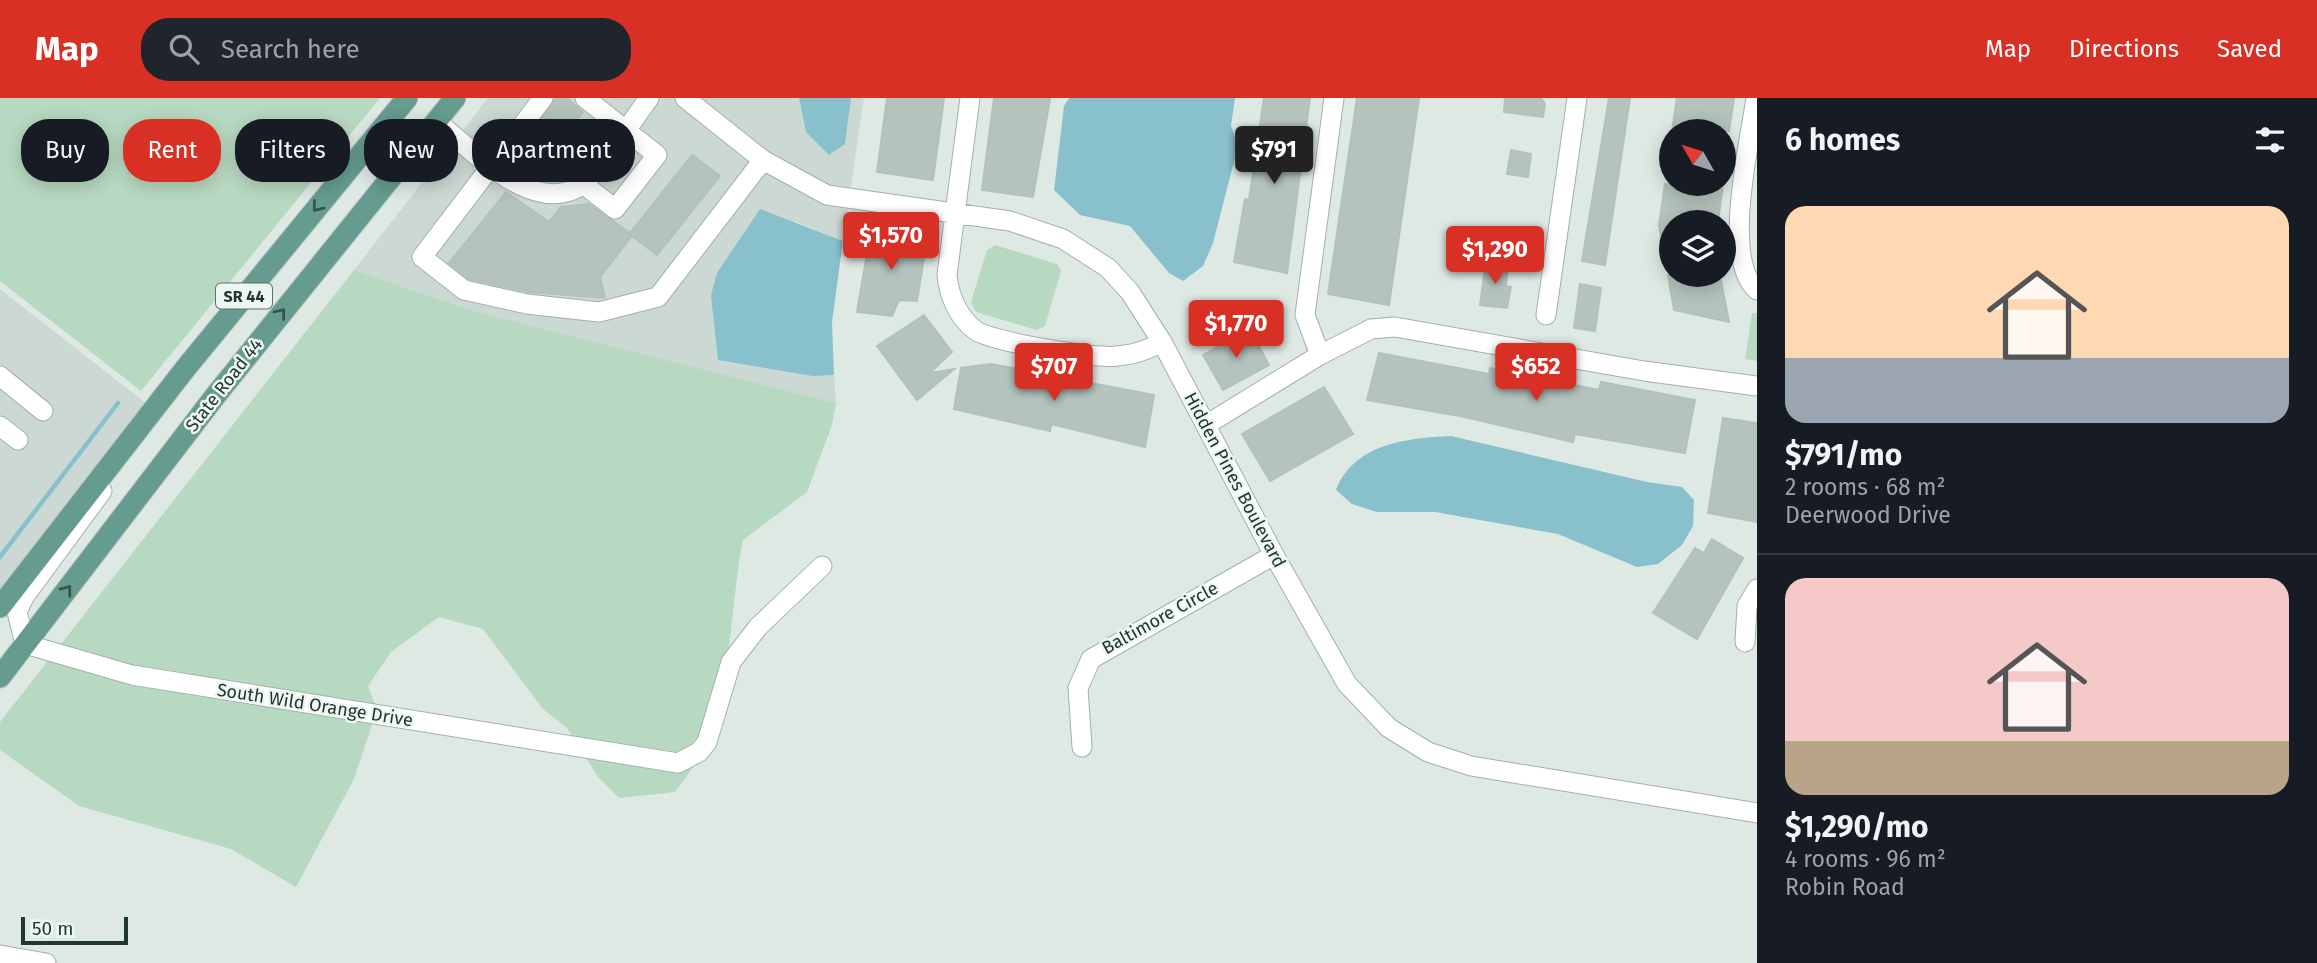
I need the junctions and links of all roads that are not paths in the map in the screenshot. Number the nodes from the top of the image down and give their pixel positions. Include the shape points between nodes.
1 (407, 98) edge
2 (455, 98) edge
3 (543, 98) edge
4 (585, 98) edge
5 (649, 98) edge
6 (685, 98) edge
7 (970, 98) edge
8 (1335, 98) edge
9 (1577, 98) edge
10 (1756, 98) edge
11 (438, 119) edge
12 (527, 119) edge
13 (611, 119) edge
14 (633, 119) edge
15 (458, 138) edge
16 (635, 138) edge
17 (472, 149) edge
18 (763, 160) junction
19 (387, 182) edge
20 (480, 182) edge
21 (513, 182) edge
22 (583, 184) joint
23 (954, 214) junction
24 (1757, 290) edge
25 (1546, 315) dead end
26 (1162, 342) junction
27 (1321, 355) junction
28 (0, 376) edge
29 (177, 380) junction
30 (1757, 386) edge
31 (43, 411) dead end
32 (1206, 425) junction
33 (0, 426) edge
34 (18, 440) dead end
35 (1274, 555) junction
36 (822, 566) dead end
37 (1757, 589) edge
38 (0, 607) edge
39 (1745, 642) dead end
40 (25, 644) junction
41 (0, 677) edge
42 (1082, 747) dead end
43 (1757, 813) edge
44 (0, 955) edge
45 (46, 963) edge

1 -> 29 main road, SR 44
2 - 11 main road, State Road 44 / SR 44
3 - 12 street
4 - 13 street
5 - 14 street
6 - 18 street, Hidden Pines Boulevard
7 - 23 street
8 - 27 street via 1305,315
9 - 25 street
10 - 24 street via 1739,220 1740,263
15 - 17 street
16 - 22 street via 657,155 615,209
18 - 20 street via 658,297 599,313 464,290 422,257
18 - 23 street, Hidden Pines Boulevard via 827,195
40 -> 19 main road, State Road 44 / SR 44 via 232,374
21 - 22 street via 556,196
23 - 26 street, Hidden Pines Boulevard via 1010,221 1063,239 1108,268 1130,292
23 - 26 street via 948,288 958,312 976,331 995,340 1114,357 1147,351
26 - 32 street, Hidden Pines Boulevard
27 - 30 street via 1371,328 1395,327
27 - 32 street
28 - 31 street
29 - 38 main road, SR 44
29 - 40 street via 106,487 24,597 17,612
32 - 35 street, Hidden Pines Boulevard
33 - 34 street
35 - 42 street, Baltimore Circle via 1091,659 1078,688
35 - 43 street, Hidden Pines Boulevard via 1346,684 1389,729 1428,752 1471,766
36 - 40 street, South Wild Orange Drive via 758,627 731,662 707,742 678,763 132,675
37 - 39 street via 1746,606
40 - 41 main road, State Road 44 / SR 44
44 - 45 street

